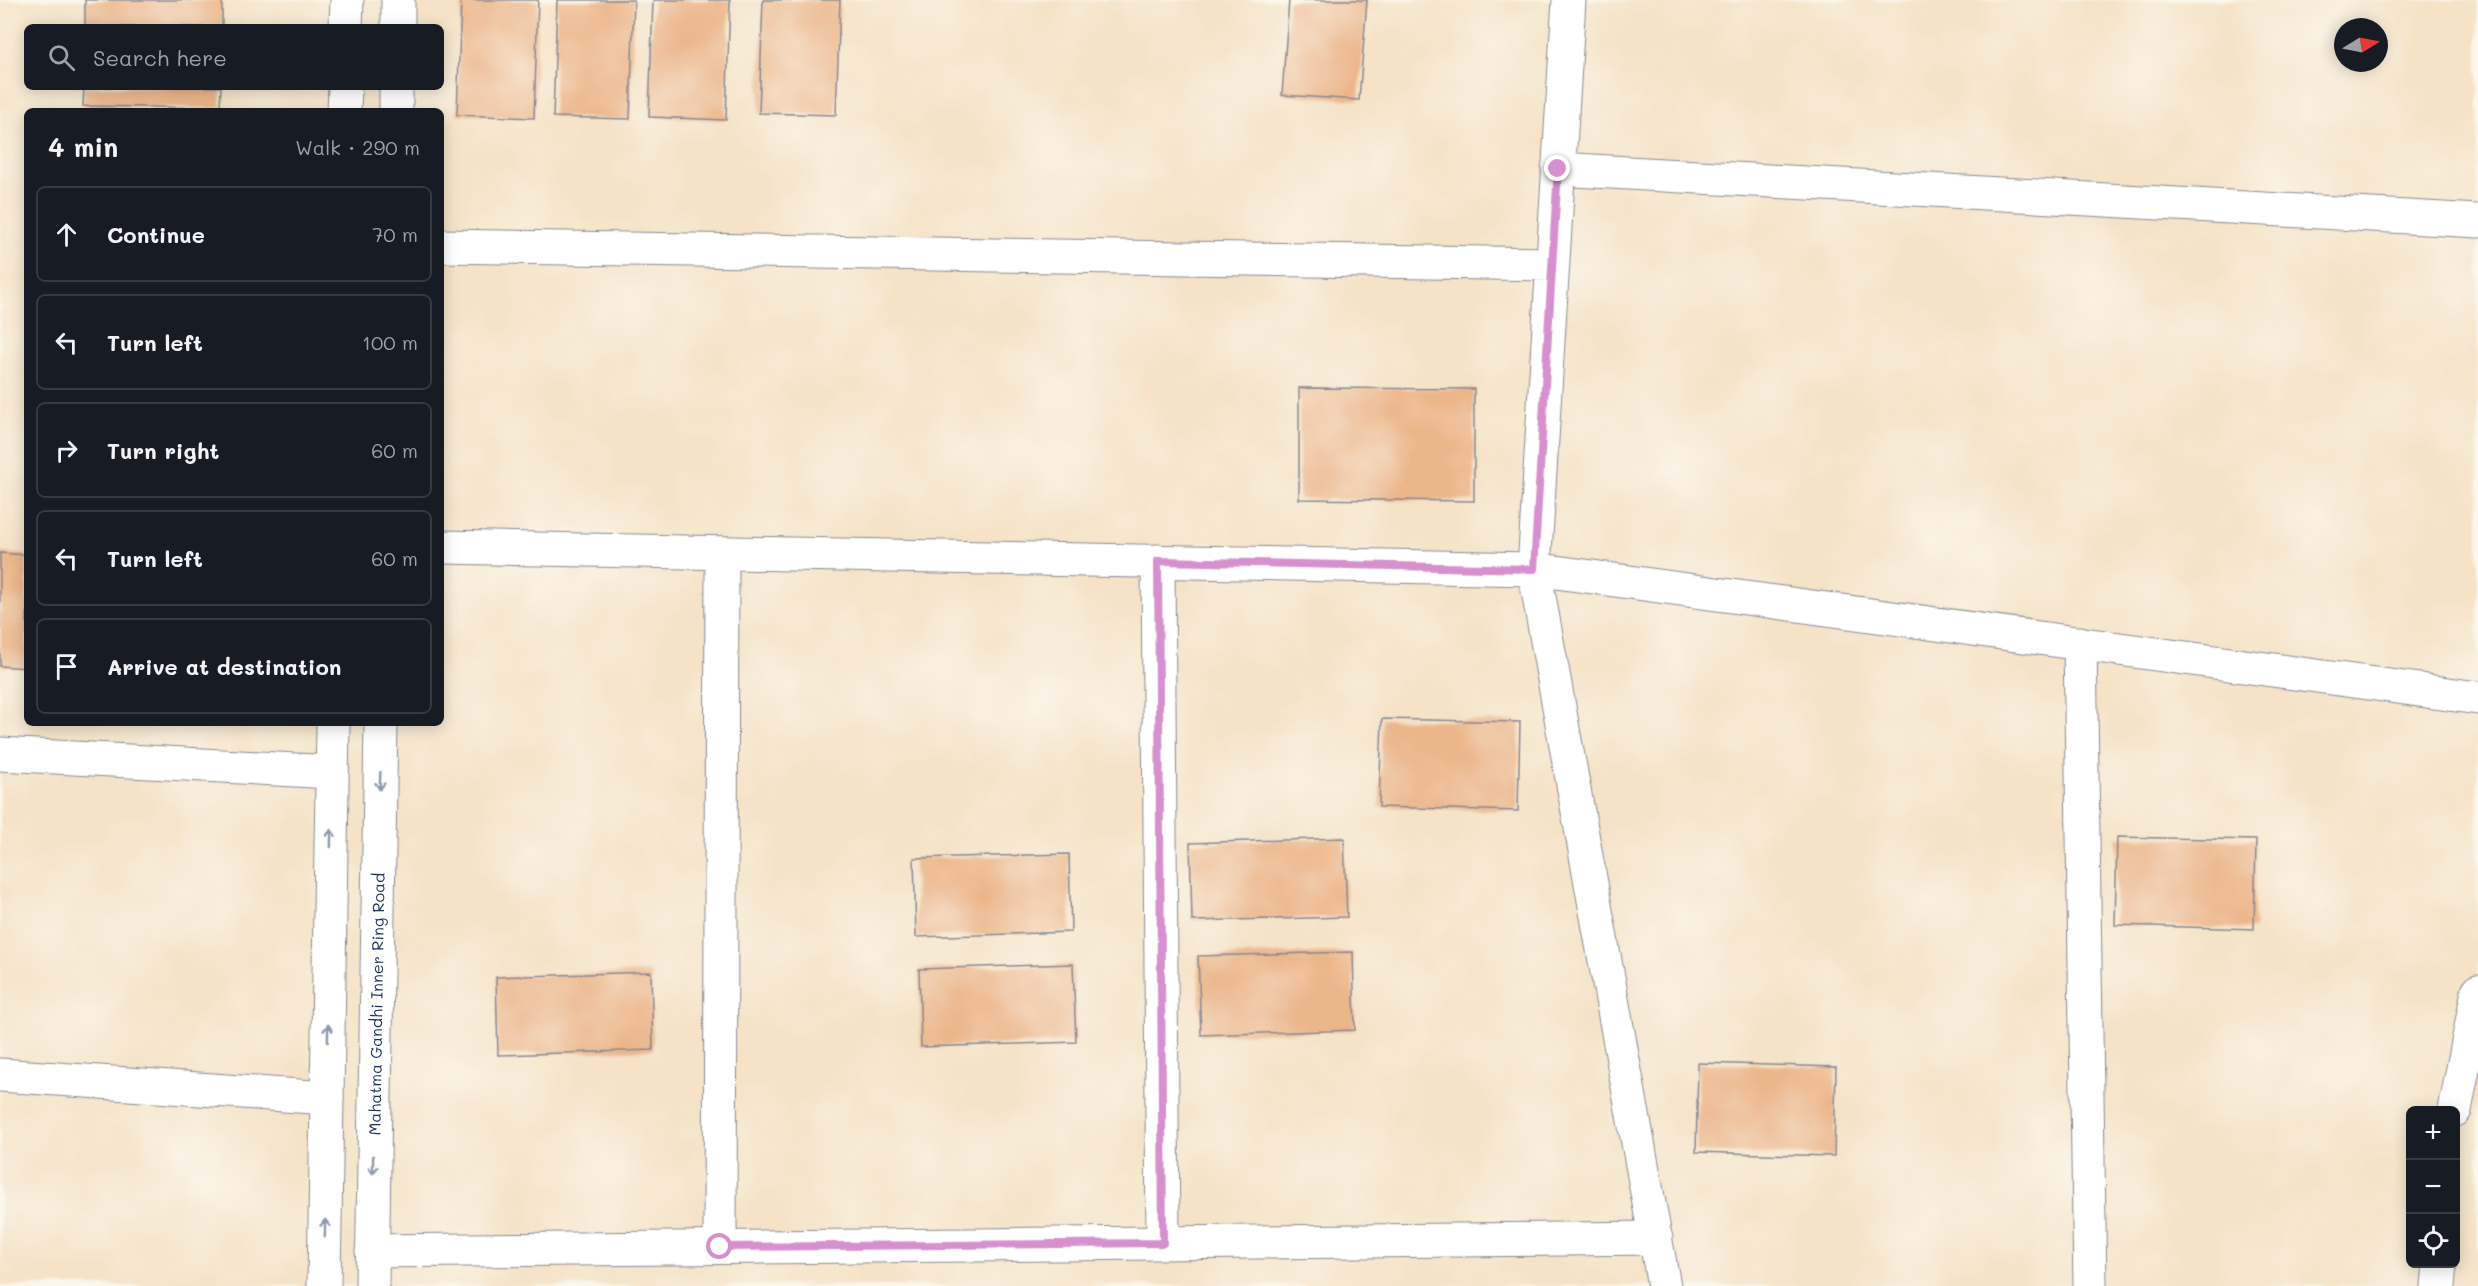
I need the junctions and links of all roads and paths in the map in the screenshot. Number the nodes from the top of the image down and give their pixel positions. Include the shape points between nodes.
1 (347, 0) edge
2 (398, 0) edge
3 (1569, 0) edge
4 (346, 24) edge
5 (398, 24) edge
6 (345, 90) edge
7 (396, 90) edge
8 (344, 108) edge
9 (396, 108) edge
10 (1558, 169) junction
11 (2478, 221) edge
12 (444, 246) edge
13 (1553, 264) junction
14 (444, 547) edge
15 (722, 553) junction
16 (1158, 561) junction
17 (1534, 569) junction
18 (2080, 643) junction
19 (2478, 698) edge
20 (333, 726) edge
21 (381, 726) edge
22 (0, 754) edge
23 (332, 772) junction
24 (2478, 991) edge
25 (0, 1075) edge
26 (327, 1098) junction
27 (2456, 1106) edge
28 (1656, 1238) junction
29 (1163, 1243) junction
30 (720, 1247) junction
31 (372, 1251) junction
32 (2440, 1268) edge
33 (324, 1286) edge
34 (372, 1286) edge
35 (1664, 1286) edge
36 (2090, 1286) edge
37 (2438, 1286) edge

1 - 4 street
2 - 5 street
3 - 10 street
6 - 8 street
7 - 9 street
10 - 11 street
10 - 13 street
12 - 13 street
13 - 17 street
14 - 15 street
15 - 16 street
15 - 30 street
16 - 17 street
16 - 29 street
17 - 18 street
17 - 28 street
18 - 19 street
18 - 36 street
20 - 23 street
21 -> 31 street, Mahatma Gandhi Inner Ring Road
22 - 23 street
26 -> 23 street
24 - 27 street
25 - 26 street
33 -> 26 street
28 - 29 street
28 - 35 street
29 - 30 street
30 - 31 street
31 - 34 street, Mahatma Gandhi Inner Ring Road
32 - 37 street

